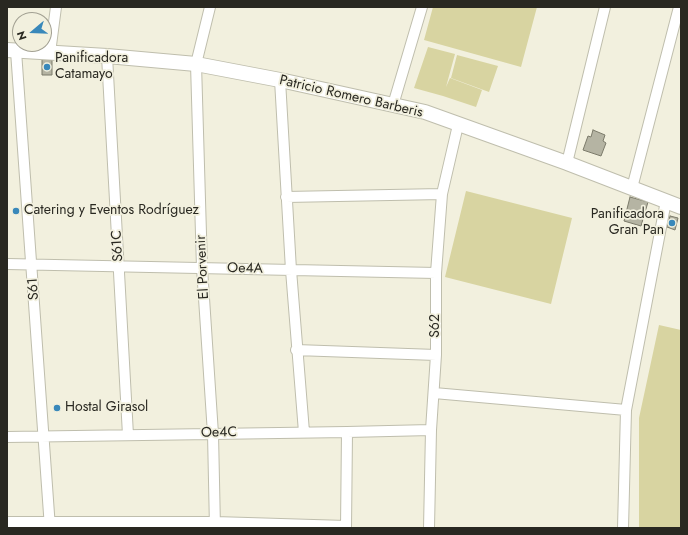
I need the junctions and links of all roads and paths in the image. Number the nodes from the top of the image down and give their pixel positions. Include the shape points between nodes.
1 (56, 7) edge
2 (210, 7) edge
3 (422, 7) edge
4 (605, 7) edge
5 (679, 7) edge
6 (12, 52) edge
7 (37, 52) edge
8 (50, 53) junction
9 (107, 56) junction
10 (196, 64) junction
11 (280, 80) junction
12 (393, 105) junction
13 (458, 125) junction
14 (567, 163) junction
15 (632, 188) junction
16 (442, 194) junction
17 (286, 197) junction
18 (666, 201) junction
19 (681, 207) edge
20 (7, 264) edge
21 (32, 264) junction
22 (119, 266) junction
23 (202, 268) junction
24 (291, 270) junction
25 (436, 273) junction
26 (296, 350) junction
27 (436, 355) junction
28 (434, 393) junction
29 (626, 410) junction
30 (431, 430) junction
31 (304, 432) junction
32 (347, 432) junction
33 (213, 434) junction
34 (128, 435) junction
35 (44, 436) junction
36 (7, 437) edge
37 (7, 522) edge
38 (50, 524) edge
39 (215, 525) edge
40 (346, 527) edge
41 (429, 528) edge
42 (623, 528) edge

1 - 8 street
2 - 10 street, El Porvenir
3 - 12 street
4 - 14 street
5 - 15 street
6 - 21 street, S61
7 - 8 street, Patricio Romero Barberis
8 - 9 street, Patricio Romero Barberis
9 - 10 street, Patricio Romero Barberis
9 - 22 street, S61C
10 - 11 street, Patricio Romero Barberis
10 - 23 street, El Porvenir
11 - 12 street, Patricio Romero Barberis
11 - 17 street
12 - 13 street, Patricio Romero Barberis via 425,112
13 - 14 street, Patricio Romero Barberis
13 - 16 street, S62
14 - 15 street, Patricio Romero Barberis
15 - 18 street, Patricio Romero Barberis
16 - 17 street
16 - 25 street, S62
17 - 24 street
18 - 19 street, Patricio Romero Barberis
18 - 29 street
20 - 21 street, Oe4A
21 - 22 street, Oe4A
21 - 35 street, S61
22 - 23 street, Oe4A
22 - 34 street, S61C
23 - 24 street, Oe4A
23 - 33 street, El Porvenir
24 - 25 street, Oe4A
24 - 26 street
25 - 27 street, S62
26 - 27 street
26 - 31 street
27 - 28 street, S62
28 - 29 street
28 - 30 street, S62
29 - 42 street
30 - 32 street, Oe4C
30 - 41 street, S62
31 - 32 street, Oe4C
31 - 33 street, Oe4C
32 - 40 street
33 - 34 street, Oe4C
33 - 39 street, El Porvenir
34 - 35 street, Oe4C
35 - 36 street, Oe4C
35 - 38 street, S61
37 - 38 street
38 - 39 street
39 - 40 street

